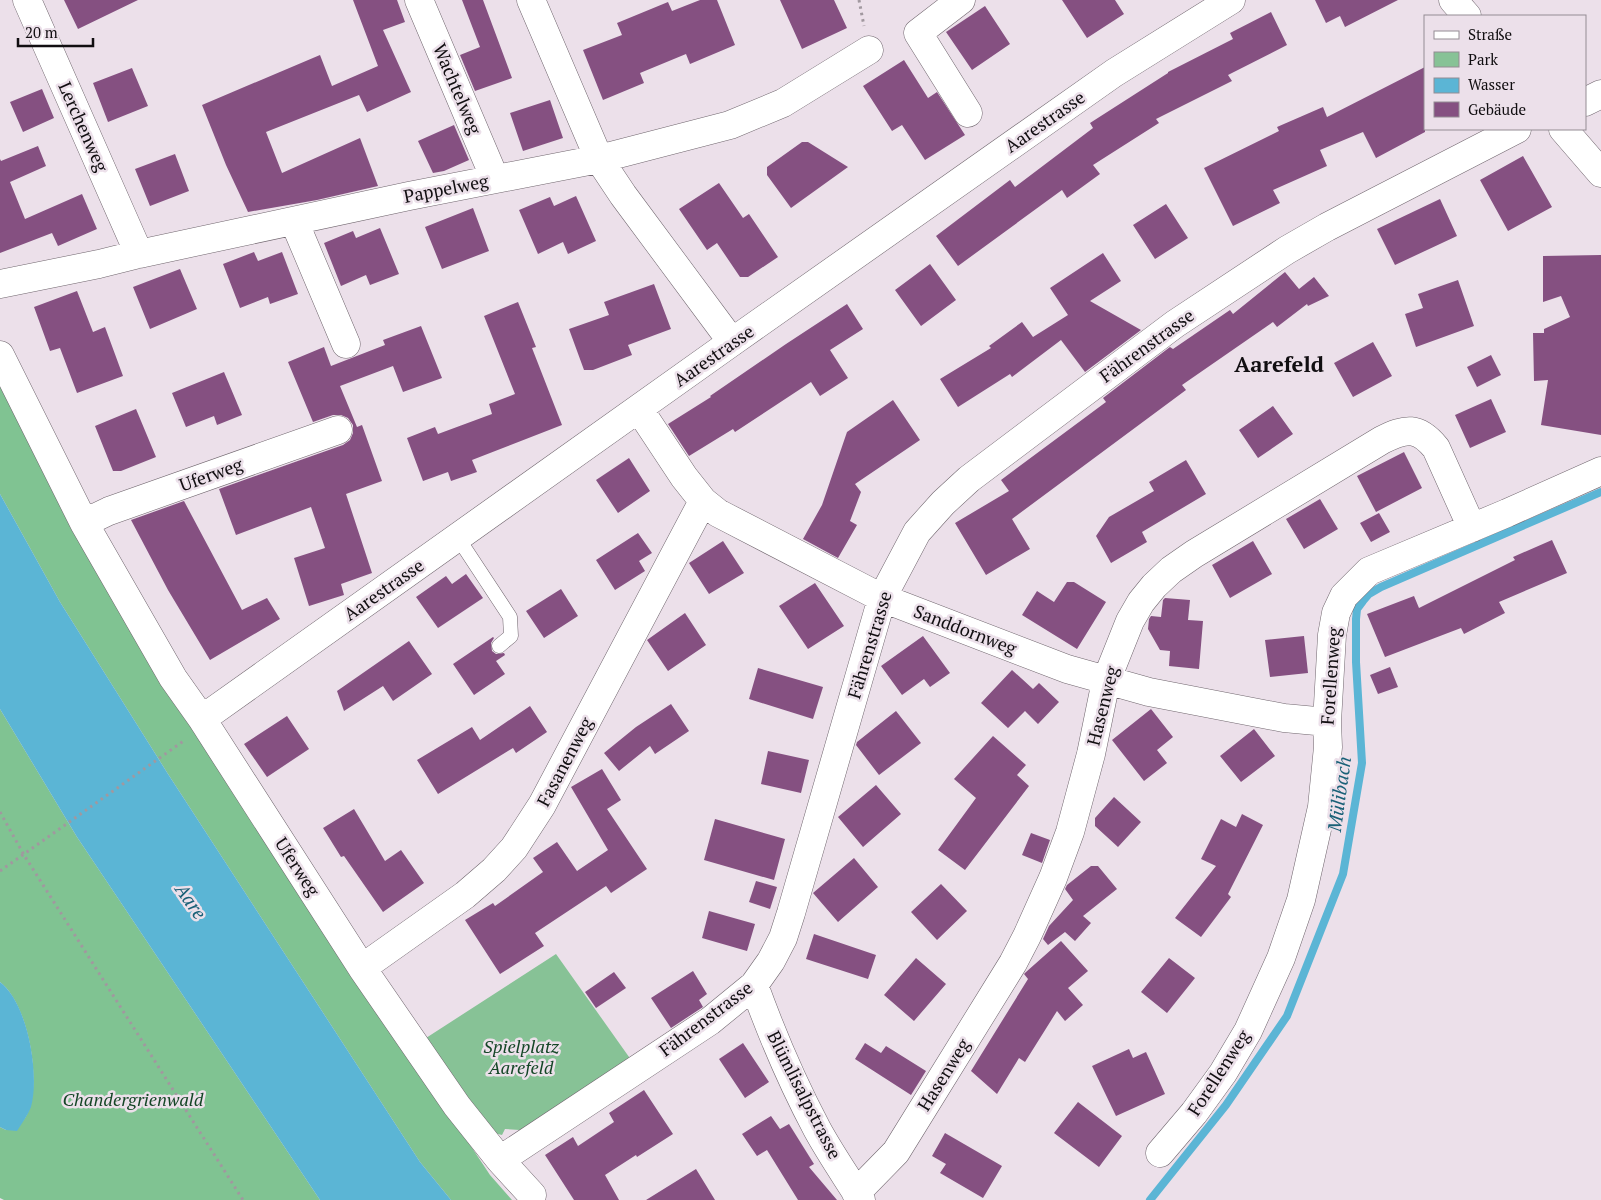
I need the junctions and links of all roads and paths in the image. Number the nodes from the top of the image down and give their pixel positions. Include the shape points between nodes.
1 (27, 0) edge
2 (419, 0) edge
3 (531, 0) edge
4 (961, 0) edge
5 (1231, 0) edge
6 (1453, 0) edge
7 (1466, 15) edge
8 (869, 50) dead end
9 (1601, 94) edge
10 (1586, 102) edge
11 (968, 113) dead end
12 (1515, 130) edge
13 (1564, 130) edge
14 (599, 159) junction
15 (1601, 172) edge
16 (495, 179) junction
17 (294, 221) junction
18 (139, 254) junction
19 (0, 284) edge
20 (732, 342) junction
21 (346, 344) dead end
22 (0, 355) edge
23 (639, 409) junction
24 (338, 430) dead end
25 (1601, 471) edge
26 (703, 501) junction
27 (84, 523) junction
28 (1472, 528) junction
29 (458, 538) junction
30 (882, 598) junction
31 (500, 646) dead end
32 (1106, 681) junction
33 (1327, 722) junction
34 (195, 729) junction
35 (0, 812) edge
36 (24, 855) junction
37 (0, 871) edge
38 (362, 968) junction
39 (754, 986) junction
40 (1160, 1153) dead end
41 (500, 1160) junction
42 (532, 1195) dead end
43 (858, 1196) edge
44 (243, 1200) edge

1 - 18 street, Lerchenweg
2 - 16 street, Wachtelweg
3 - 14 street
4 - 11 street via 918,33
5 - 20 street, Aarestrasse via 1114,73
6 - 7 street
8 - 14 street, Pappelweg via 783,103 758,114 730,125
9 - 10 street
12 - 30 street, Fährenstrasse via 1327,227 1176,324 962,485 917,532
13 - 15 street
14 - 16 street, Pappelweg
14 - 20 street
16 - 17 street, Pappelweg
17 - 18 street, Pappelweg
17 - 21 street
18 - 19 street, Pappelweg
20 - 23 street, Aarestrasse
22 - 27 street, Uferweg
23 - 26 street, Sanddornweg
23 - 29 street, Aarestrasse
24 - 27 street, Uferweg via 109,511
25 - 28 street, Forellenweg
26 - 30 street, Sanddornweg via 737,524
26 - 38 street, Fasanenweg via 547,797 514,848 465,895
27 - 34 street, Uferweg via 173,678
28 - 32 street, Hasenweg via 1436,448 1419,433 1397,432 1171,570 1154,586 1130,620
28 - 33 street, Forellenweg via 1369,571 1344,596 1336,613 1332,635
29 - 31 lane via 510,617 512,636
29 - 34 street, Aarestrasse
30 - 32 street, Sanddornweg
30 - 39 street, Fährenstrasse via 783,938
32 - 33 street, Sanddornweg via 1284,718
32 - 43 street, Hasenweg via 1070,832 1027,936 998,990 896,1152
33 - 40 street, Forellenweg via 1322,807 1301,900 1282,958 1248,1030 1223,1073
34 - 36 path
34 - 38 street, Uferweg
35 - 36 path
36 - 37 path
36 - 44 path
38 - 41 street, Uferweg via 457,1106
39 - 41 street, Fährenstrasse via 710,1020
39 - 43 street, Blümlisalpstrasse via 771,1034 817,1130
41 - 42 street, Uferweg

